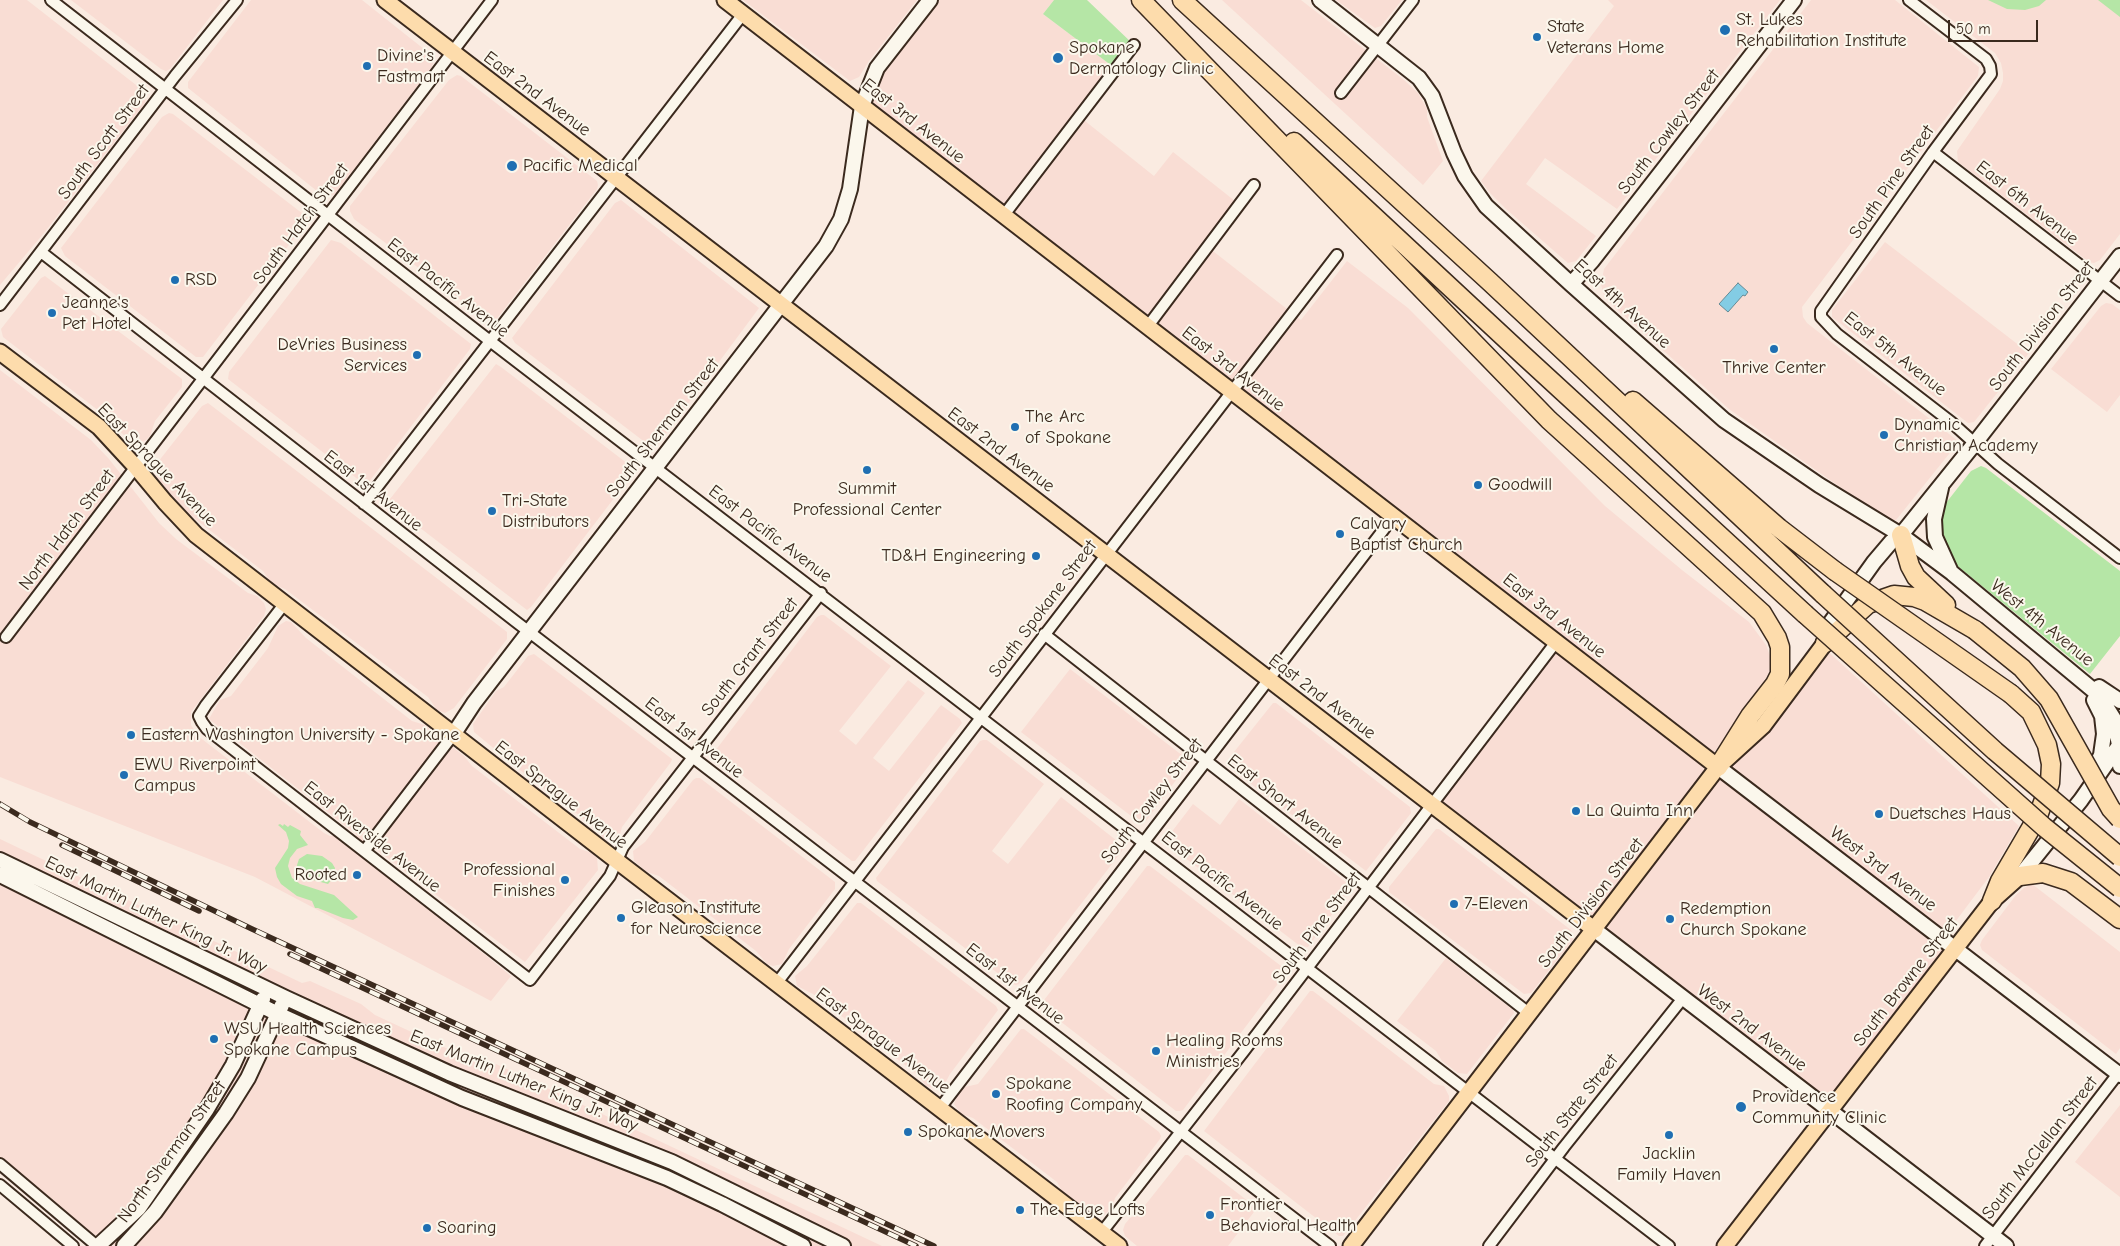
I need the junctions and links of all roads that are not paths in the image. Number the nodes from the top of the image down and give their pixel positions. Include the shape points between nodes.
1 (51, 0) edge
2 (237, 0) edge
3 (385, 0) edge
4 (492, 0) edge
5 (726, 0) edge
6 (930, 0) edge
7 (1142, 0) edge
8 (1182, 0) edge
9 (1320, 0) edge
10 (1413, 0) edge
11 (1794, 0) edge
12 (1909, 0) edge
13 (743, 14) junction
14 (1134, 45) dead end
15 (1378, 45) junction
16 (452, 52) junction
17 (165, 89) junction
18 (1341, 93) dead end
19 (862, 106) junction
20 (1933, 152) junction
21 (616, 178) junction
22 (1254, 185) dead end
23 (328, 215) junction
24 (1004, 215) junction
25 (41, 252) junction
26 (1337, 255) dead end
27 (2120, 256) edge
28 (2101, 281) junction
29 (1490, 282) junction
30 (1571, 284) junction
31 (2120, 296) edge
32 (0, 305) edge
33 (781, 306) junction
34 (1821, 311) joint
35 (1148, 326) junction
36 (490, 341) junction
37 (0, 352) edge
38 (202, 380) junction
39 (1232, 392) junction
40 (1975, 443) junction
41 (135, 466) junction
42 (656, 468) junction
43 (1942, 483) junction
44 (364, 504) junction
45 (1394, 516) junction
46 (1900, 535) junction
47 (1106, 554) junction
48 (2120, 558) edge
49 (1952, 573) junction
50 (821, 593) junction
51 (285, 602) junction
52 (1974, 630) junction
53 (530, 632) junction
54 (1044, 634) junction
55 (6, 637) dead end
56 (1556, 642) junction
57 (1825, 644) junction
58 (2072, 672) junction
59 (1269, 679) junction
60 (2120, 701) edge
61 (980, 718) junction
62 (454, 736) junction
63 (2120, 744) edge
64 (692, 757) junction
65 (1206, 760) junction
66 (2120, 766) edge
67 (1718, 767) junction
68 (2080, 800) junction
69 (1431, 804) junction
70 (2120, 819) edge
71 (1144, 841) junction
72 (365, 850) junction
73 (2120, 857) edge
74 (0, 860) edge
75 (616, 861) junction
76 (0, 875) edge
77 (2020, 876) junction
78 (855, 882) junction
79 (1369, 887) junction
80 (2120, 888) edge
81 (1992, 901) junction
82 (2120, 919) edge
83 (1595, 930) junction
84 (1957, 949) junction
85 (1307, 968) junction
86 (530, 980) joint
87 (776, 984) junction
88 (268, 989) junction
89 (286, 998) junction
90 (1683, 998) junction
91 (260, 1006) junction
92 (1017, 1006) junction
93 (278, 1014) junction
94 (1530, 1014) junction
95 (2119, 1073) edge
96 (1468, 1094) junction
97 (940, 1108) junction
98 (1829, 1110) junction
99 (1180, 1131) junction
100 (1554, 1159) junction
101 (0, 1164) edge
102 (0, 1185) edge
103 (1102, 1232) junction
104 (1989, 1241) edge
105 (73, 1246) edge
106 (98, 1246) edge
107 (124, 1246) edge
108 (803, 1246) edge
109 (843, 1246) edge
110 (1119, 1246) edge
111 (1330, 1246) edge
112 (1351, 1246) edge
113 (1489, 1246) edge
114 (1669, 1246) edge
115 (1725, 1246) edge
116 (2006, 1246) edge

1 - 17 street, East Pacific Avenue
2 - 17 street, South Scott Street
3 - 16 main road, East 2nd Avenue
4 - 16 street, South Hatch Street
5 - 13 main road, East 3rd Avenue
6 - 19 street, South Sherman Street via 877,68
7 - 67 highway via 1549,420 1762,613 1780,647 1780,674
7 - 80 highway, bridge via 1805,614 2038,822
8 - 29 highway
9 - 15 street
10 - 15 street
11 - 30 street, South Cowley Street
12 - 20 street, South Pine Street via 1986,59 1990,66 1991,74
13 - 19 main road, East 3rd Avenue
13 - 21 street
14 - 24 street
15 - 18 street
15 - 30 street, East 4th Avenue via 1419,78 1432,96 1465,176 1486,206
16 - 21 main road, East 2nd Avenue
16 - 23 street, South Hatch Street
17 - 23 street, East Pacific Avenue
17 - 25 street, South Scott Street
19 - 24 main road, East 3rd Avenue
19 - 33 street, South Sherman Street via 850,189 841,219 826,246
20 - 28 street, East 6th Avenue
20 - 34 street, South Pine Street
21 - 33 main road, East 2nd Avenue
21 - 36 street
22 - 35 street
23 - 36 street, East Pacific Avenue
23 - 38 street, South Hatch Street
24 - 35 main road, East 3rd Avenue
25 - 32 street, South Scott Street
25 - 38 street, East 1st Avenue
26 - 39 street, South Spokane Street
27 - 28 street, South Division Street
28 - 31 street, East 6th Avenue
28 - 40 street, South Division Street
29 - 73 highway, bridge via 1995,751
29 - 81 highway, bridge via 1779,528 2011,694 2031,712 2047,745 2050,783 2038,816
30 - 46 street, East 4th Avenue via 1724,420
33 - 42 street, South Sherman Street
33 - 47 main road, East 2nd Avenue
34 - 40 street, East 5th Avenue via 1821,317 1837,334
35 - 39 main road, East 3rd Avenue
36 - 42 street, East Pacific Avenue
36 - 44 street
37 - 41 main road, East Sprague Avenue via 99,427
38 - 41 street, South Hatch Street
38 - 44 street, East 1st Avenue
39 - 45 main road, East 3rd Avenue
39 - 47 street, South Spokane Street
40 - 43 street, South Division Street
40 - 48 street, East 5th Avenue
41 - 51 main road, East Sprague Avenue via 196,535
41 - 55 street, North Hatch Street
42 - 50 street, East Pacific Avenue
42 - 53 street, South Sherman Street
43 - 46 street, South Division Street
43 - 49 street via 1934,519 1935,537
44 - 53 street, East 1st Avenue
45 - 56 main road, East 3rd Avenue
45 - 59 street, South Cowley Street
46 - 49 street, West 4th Avenue
46 - 52 highway via 1916,576
46 - 57 street, South Division Street via 1883,550 1831,622
47 - 54 street, South Spokane Street
47 - 59 main road, East 2nd Avenue
49 - 58 street, West 4th Avenue
50 - 61 street, East Pacific Avenue
50 - 64 street, South Grant Street
51 - 62 main road, East Sprague Avenue
51 - 72 street, East Riverside Avenue via 199,716 207,729
52 - 57 highway via 1914,597 1894,595 1868,604
52 - 70 highway, bridge via 2022,668 2044,694
53 - 62 street, South Sherman Street via 474,703
53 - 64 street, East 1st Avenue
54 - 61 street, South Spokane Street
54 - 65 street, East Short Avenue
56 - 67 main road, East 3rd Avenue
56 - 69 street, South Pine Street
57 - 67 main road, South Division Street via 1763,726
58 - 60 street via 2085,676
58 - 63 street, West 4th Avenue via 2106,704 2114,719
58 - 68 street via 2097,704 2104,734 2101,755
59 - 65 street, South Cowley Street
59 - 69 main road, East 2nd Avenue
61 - 71 street, East Pacific Avenue
61 - 78 street, South Spokane Street
62 - 72 street, South Sherman Street
62 - 75 main road, East Sprague Avenue
63 - 66 street, West 4th Avenue
63 - 68 street, South Browne Street
64 - 75 street, South Grant Street via 623,847
64 - 78 street, East 1st Avenue
65 - 71 street, South Cowley Street
65 - 79 street, East Short Avenue
67 - 83 main road, South Division Street
67 - 84 street, West 3rd Avenue
68 - 77 street, South Browne Street
69 - 79 street, South Pine Street
69 - 83 main road, East 2nd Avenue
71 - 85 street, East Pacific Avenue
71 - 92 street, South Cowley Street
72 - 86 street, East Riverside Avenue
74 - 88 street, East Martin Luther King Jr. Way
75 - 86 street, South Grant Street via 610,876
75 - 87 main road, East Sprague Avenue
76 - 91 street, East Martin Luther King Jr. Way
77 - 81 main road, South Browne Street
77 - 82 highway via 2043,873 2071,882
78 - 87 street, South Spokane Street
78 - 92 street, East 1st Avenue
79 - 85 street, South Pine Street
79 - 94 street, East Short Avenue
81 - 84 main road, South Browne Street
83 - 90 street, West 2nd Avenue
83 - 94 main road, South Division Street
84 - 95 street, West 3rd Avenue
84 - 98 main road, South Browne Street
85 - 96 street, East Pacific Avenue
85 - 99 street, South Pine Street
87 - 97 main road, East Sprague Avenue
88 - 89 street, East Martin Luther King Jr. Way
88 - 91 street, North Sherman Street
89 - 93 street, North Sherman Street
89 - 109 street, East Martin Luther King Jr. Way via 449,1074 672,1162
90 - 98 street, West 2nd Avenue
90 - 100 street, South State Street
91 - 93 street, East Martin Luther King Jr. Way
91 - 106 street, North Sherman Street via 222,1085 159,1180 130,1218
92 - 97 street, South Cowley Street
92 - 99 street, East 1st Avenue
93 - 107 street, North Sherman Street via 248,1078 226,1113 155,1212
93 - 108 street, East Martin Luther King Jr. Way via 462,1098 667,1178
94 - 96 main road, South Division Street
95 - 104 street, South McClellan Street
96 - 100 street, East Pacific Avenue
96 - 112 main road, South Division Street
97 - 103 main road, East Sprague Avenue
98 - 104 street, West 2nd Avenue
98 - 115 main road, South Browne Street
99 - 103 street, South Pine Street
99 - 111 street, East 1st Avenue
100 - 113 street, South State Street
100 - 114 street, East Pacific Avenue
101 - 106 street
102 - 105 street
103 - 110 main road, East Sprague Avenue
104 - 116 street, West 2nd Avenue

